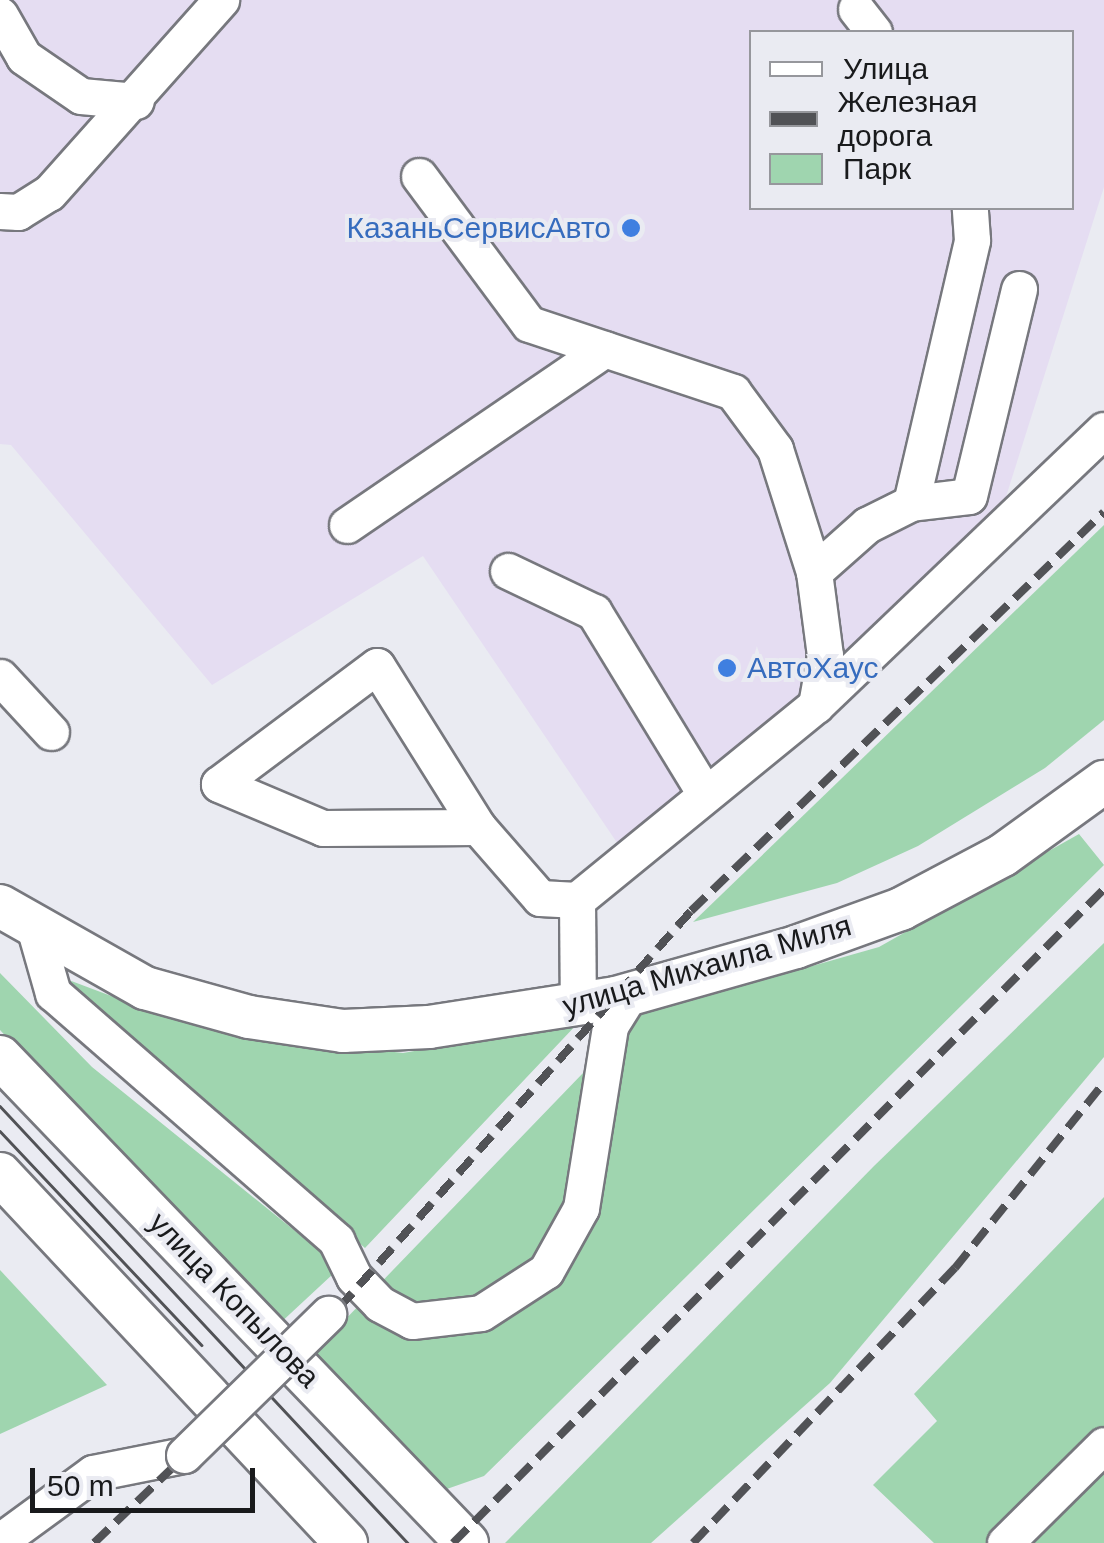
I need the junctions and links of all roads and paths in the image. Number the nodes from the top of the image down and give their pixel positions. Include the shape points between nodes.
1 (221, 0) edge
2 (0, 15) edge
3 (136, 101) junction
4 (419, 176) dead end
5 (970, 210) edge
6 (0, 211) edge
7 (1019, 290) dead end
8 (605, 349) junction
9 (1104, 430) edge
10 (912, 503) junction
11 (347, 525) dead end
12 (508, 571) dead end
13 (814, 572) junction
14 (0, 677) edge
15 (816, 705) junction
16 (51, 732) dead end
17 (1104, 782) edge
18 (705, 794) junction
19 (478, 828) junction
20 (576, 900) junction
21 (0, 906) edge
22 (35, 930) junction
23 (632, 993) junction
24 (578, 1006) junction
25 (0, 1056) edge
26 (0, 1174) edge
27 (354, 1276) junction
28 (1104, 1444) edge
29 (0, 1541) edge
30 (346, 1543) edge
31 (467, 1543) edge
32 (1005, 1543) edge

1 - 3 lane
2 - 3 lane via 24,56 81,96
3 - 6 lane via 50,192 18,212
4 - 8 lane via 529,324
5 - 10 lane via 972,240
7 - 10 lane via 969,496
8 - 11 lane
8 - 13 lane via 733,392 776,450
9 - 15 lane
10 - 13 lane via 867,526
12 - 18 lane via 594,612
13 - 15 lane via 825,655
14 - 16 lane
15 - 18 lane
17 - 23 main road, улица Михаила Миля via 1003,855 901,909
18 - 20 lane
19 - 19 lane via 323,828 219,784 377,666
19 - 20 lane via 540,898
20 - 24 lane
21 - 22 main road, улица Михаила Миля
22 - 24 main road, улица Михаила Миля via 146,988 249,1017 342,1031 430,1027
22 - 27 lane via 53,993 336,1240
23 - 24 main road, улица Михаила Миля
23 - 27 lane via 610,1026 581,1208 546,1271 482,1313 412,1321 380,1304
25 - 31 main road, улица Копылова
26 - 30 main road
27 - 29 lane, bridge via 328,1314 184,1456 93,1473
28 - 32 lane

